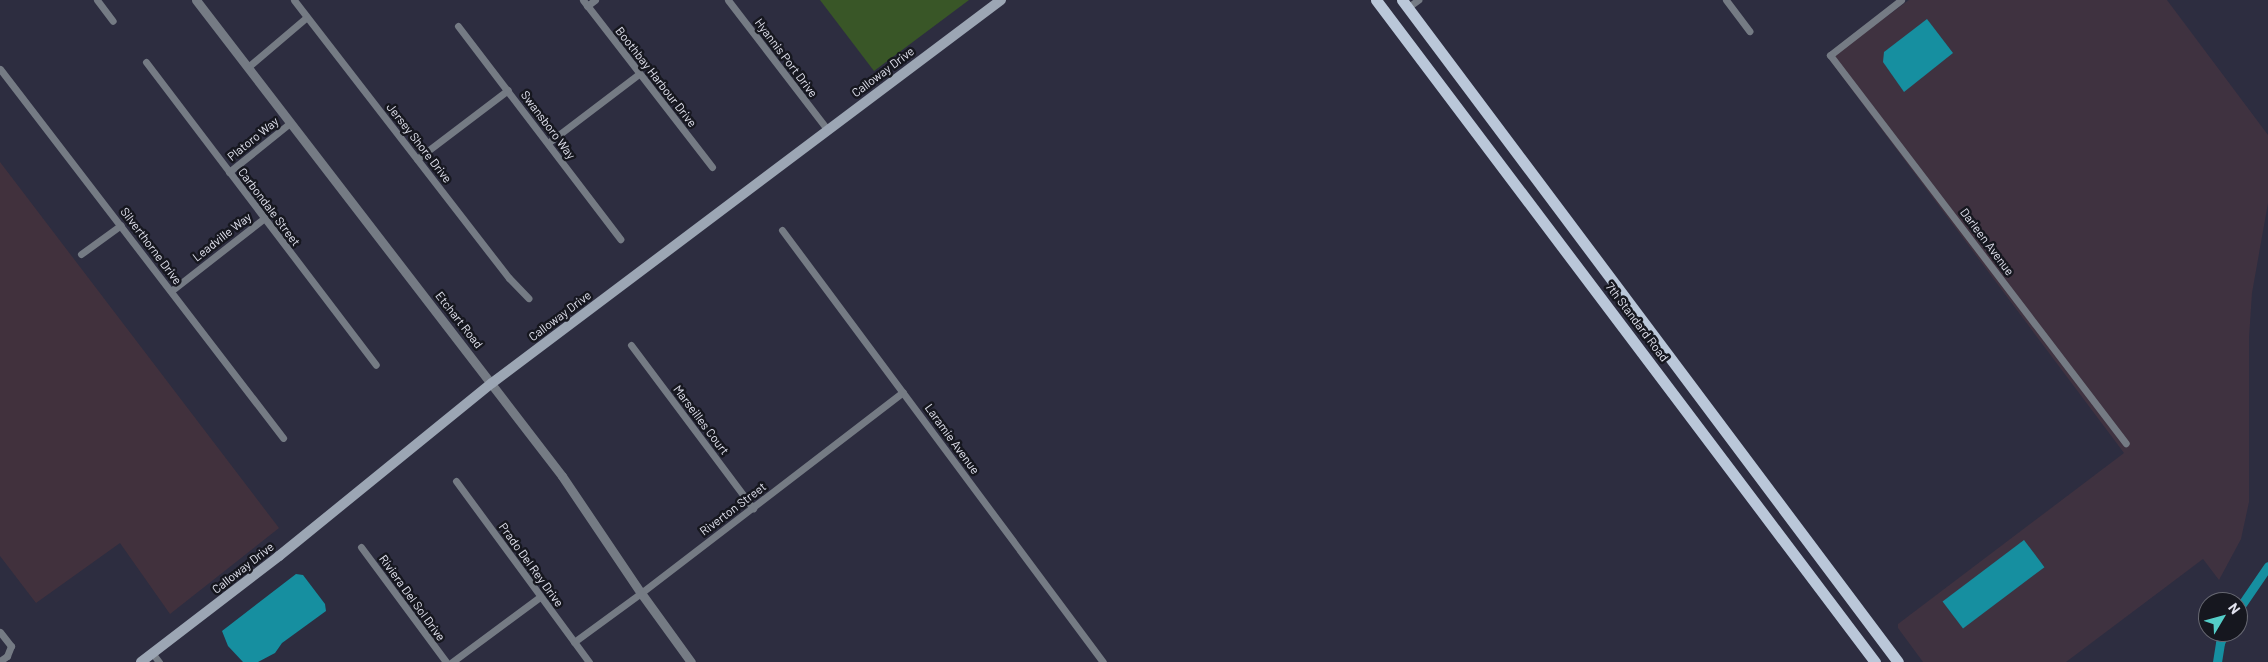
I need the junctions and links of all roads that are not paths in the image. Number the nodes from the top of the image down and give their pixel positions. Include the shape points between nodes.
1 (97, 0) edge
2 (196, 0) edge
3 (294, 0) edge
4 (595, 0) edge
5 (728, 0) edge
6 (1001, 0) edge
7 (1376, 0) edge
8 (1418, 0) edge
9 (1726, 0) edge
10 (1901, 0) edge
11 (585, 3) edge
12 (1404, 4) edge
13 (307, 17) junction
14 (113, 21) dead end
15 (458, 26) dead end
16 (1749, 31) dead end
17 (146, 62) dead end
18 (248, 67) junction
19 (0, 68) edge
20 (639, 74) junction
21 (508, 90) junction
22 (290, 123) junction
23 (827, 129) junction
24 (548, 143) junction
25 (417, 159) junction
26 (712, 168) dead end
27 (229, 172) junction
28 (263, 219) junction
29 (121, 225) junction
30 (782, 230) dead end
31 (620, 239) dead end
32 (81, 254) dead end
33 (171, 291) junction
34 (528, 298) dead end
35 (631, 345) dead end
36 (376, 364) dead end
37 (492, 383) junction
38 (903, 392) junction
39 (283, 438) dead end
40 (2126, 443) dead end
41 (456, 481) dead end
42 (753, 508) junction
43 (361, 547) dead end
44 (641, 593) junction
45 (540, 597) junction
46 (0, 632) edge
47 (574, 642) junction
48 (156, 658) edge
49 (0, 661) edge
50 (141, 662) edge
51 (446, 662) edge
52 (452, 662) edge
53 (589, 662) edge
54 (691, 662) edge
55 (1103, 662) edge
56 (1875, 662) edge
57 (1898, 662) edge

1 - 14 street
2 - 18 street, Etchart Road
3 - 13 street, Jersey Shore Drive
4 - 11 street
5 - 23 street, Hyannis Port Drive
6 - 23 main road, Calloway Drive
7 - 56 main road, 7th Standard Road
8 - 12 street
9 - 16 street
10 - 40 street, Darleen Avenue via 1830,55
11 - 20 street, Boothbay Harbour Drive
12 - 57 main road, 7th Standard Road
13 - 18 street
13 - 25 street, Jersey Shore Drive
15 - 21 street, Swansboro Way
17 - 27 street, Carbondale Street
18 - 22 street, Etchart Road
19 - 29 street, Silverthorne Drive
20 - 24 street
20 - 26 street, Boothbay Harbour Drive
21 - 24 street, Swansboro Way
21 - 25 street
22 - 27 street, Platoro Way
22 - 37 street, Etchart Road
23 - 37 main road, Calloway Drive
24 - 31 street, Swansboro Way
25 - 34 street, Jersey Shore Drive
27 - 28 street, Carbondale Street
28 - 33 street, Leadville Way
28 - 36 street, Carbondale Street
29 - 32 street
29 - 33 street, Silverthorne Drive
30 - 38 street, Laramie Avenue
33 - 39 street, Silverthorne Drive
35 - 42 street, Marseilles Court
37 - 44 street, Etchart Road via 562,476
37 - 48 main road, Calloway Drive
38 - 42 street, Riverton Street
38 - 55 street, Laramie Avenue
41 - 45 street, Prado Del Rey Drive
42 - 44 street, Riverton Street
43 - 51 street, Riviera Del Sol Drive
44 - 47 street, Riverton Street
44 - 54 street, Etchart Road
45 - 47 street, Prado Del Rey Drive
45 - 52 street
46 - 49 street via 10,646 7,656
47 - 53 street, Prado Del Rey Drive
48 - 50 main road, Calloway Drive

